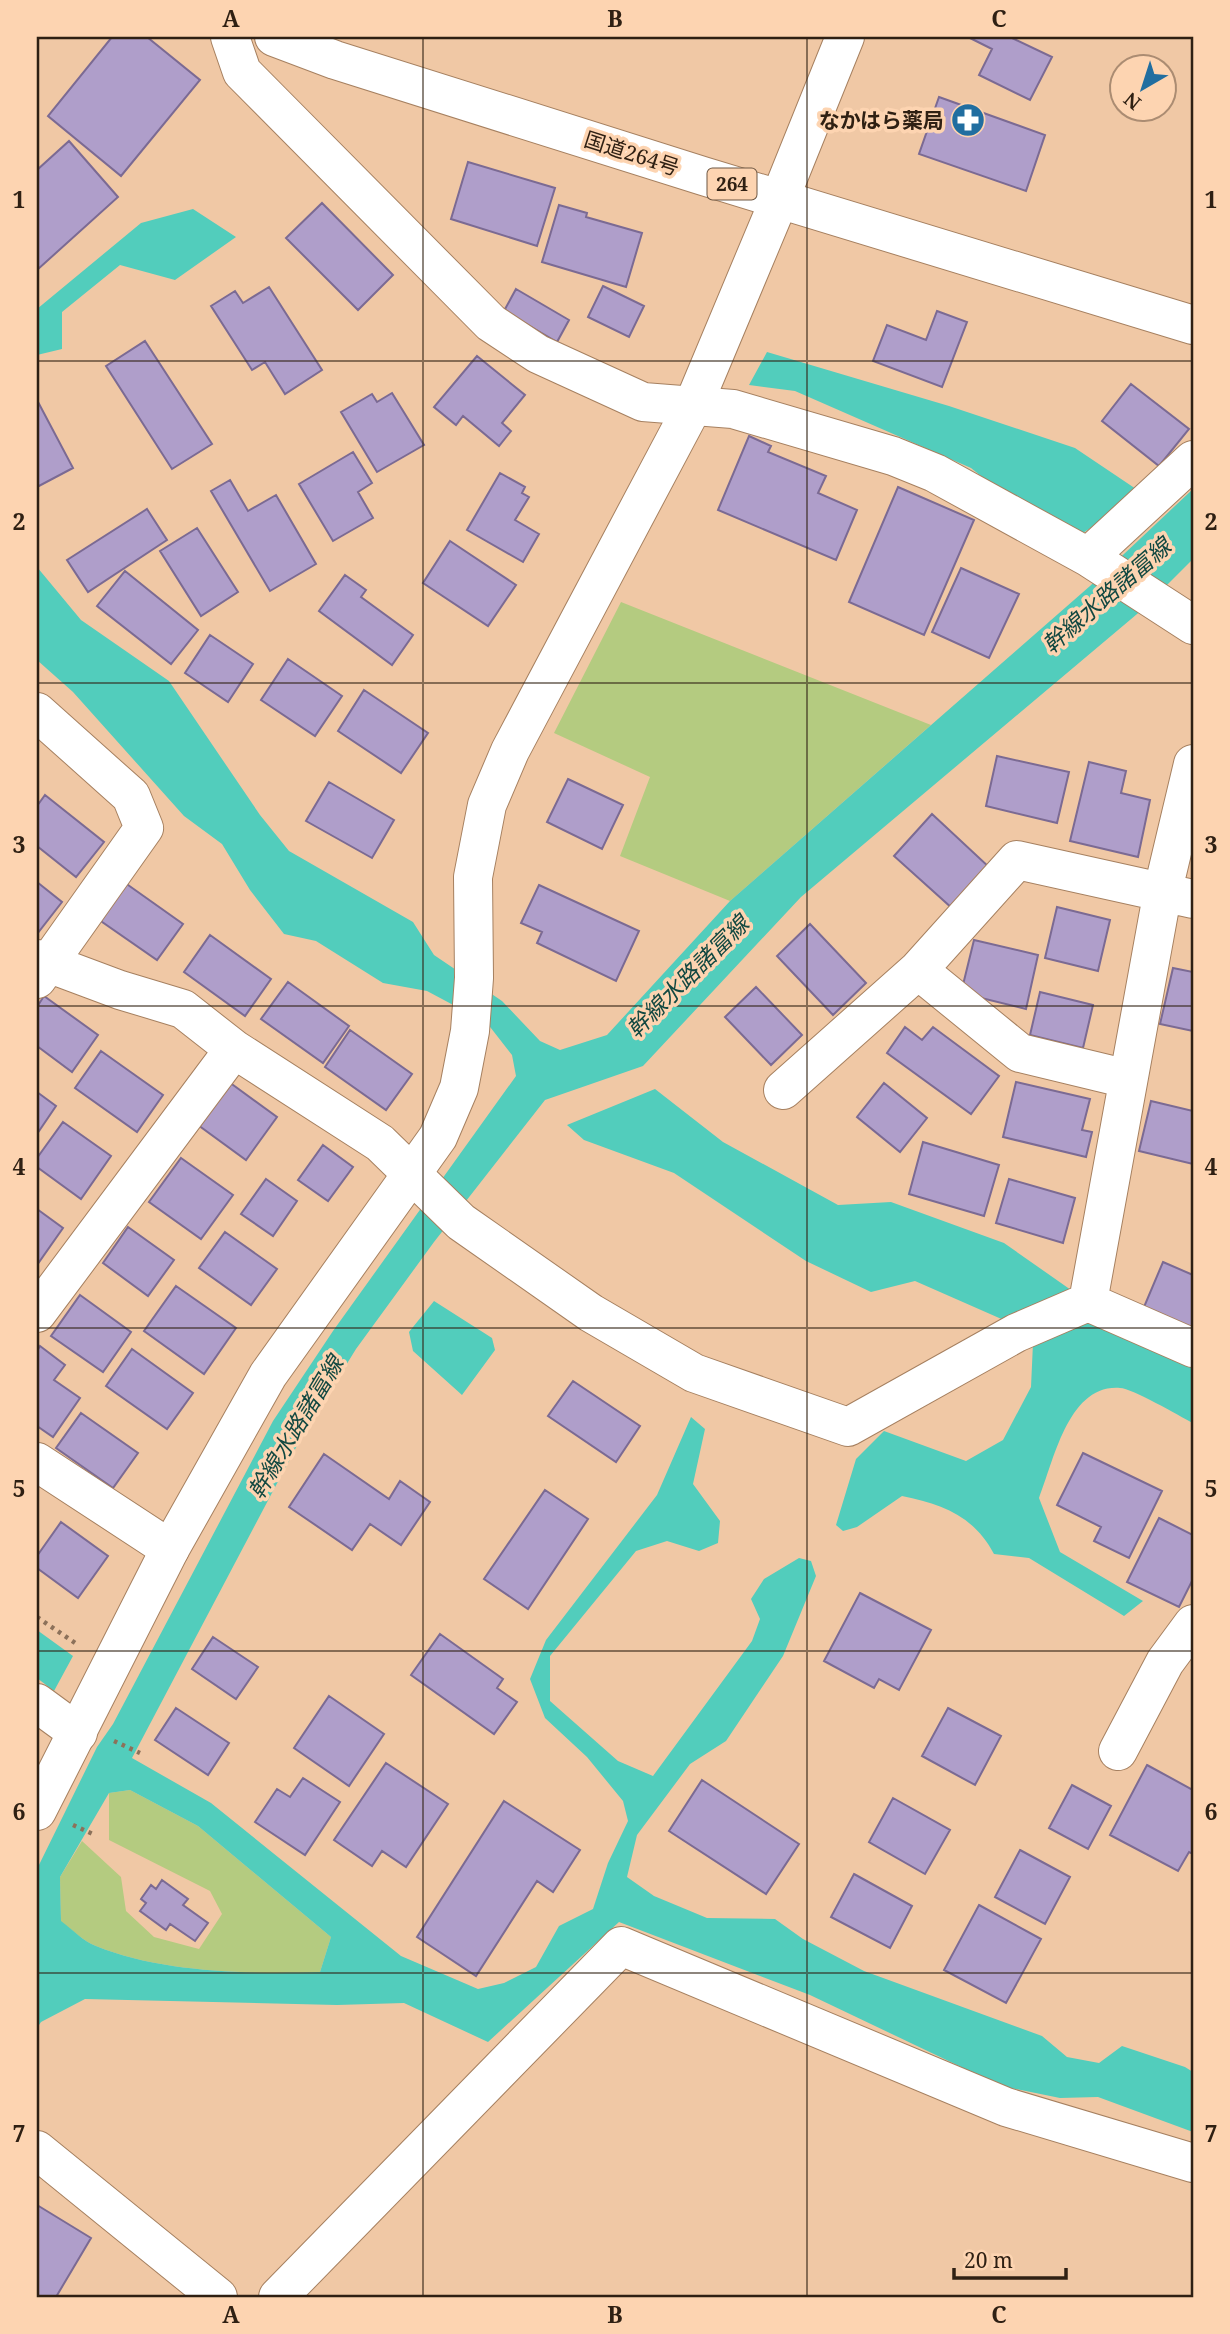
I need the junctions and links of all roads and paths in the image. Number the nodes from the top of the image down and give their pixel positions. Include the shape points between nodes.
1 (230, 37) edge
2 (274, 37) edge
3 (845, 37) edge
4 (780, 198) junction
5 (1193, 326) edge
6 (692, 408) junction
7 (1193, 460) edge
8 (1088, 557) junction
9 (1180, 615) edge
10 (37, 712) edge
11 (1193, 764) edge
12 (1178, 894) edge
13 (41, 967) edge
14 (918, 970) junction
15 (234, 1049) junction
16 (1128, 1079) junction
17 (783, 1090) dead end
18 (410, 1176) junction
19 (1088, 1302) junction
20 (37, 1313) edge
21 (1193, 1348) edge
22 (37, 1462) edge
23 (170, 1549) junction
24 (37, 1617) edge
25 (1193, 1624) edge
26 (110, 1668) junction
27 (37, 1703) edge
28 (93, 1735) junction
29 (1118, 1751) dead end
30 (140, 1752) dead end
31 (37, 1811) edge
32 (37, 2150) edge
33 (1193, 2163) edge
34 (218, 2297) edge
35 (278, 2297) edge

1 - 6 main road via 242,72 491,323 538,354 643,402
2 - 4 main road, 国道264号 / 264
3 - 4 main road
4 - 5 main road, 国道264号 / 264
4 - 6 main road
6 - 8 main road via 733,409 893,456 934,473
6 - 18 main road via 510,751 487,805 473,877 474,978 460,1088 438,1137
7 - 8 main road
8 - 9 main road
10 - 13 main road via 131,796 144,828
11 - 12 main road
12 - 14 main road via 1017,860
12 - 16 main road
13 - 15 main road via 183,1009
14 - 16 main road via 1020,1053
14 - 17 main road
15 - 18 main road via 380,1143
15 - 20 main road
16 - 19 main road
18 - 19 main road via 461,1222 591,1313 694,1373 848,1427 1016,1333
18 - 23 main road via 268,1375
19 - 21 main road
22 - 23 main road
23 - 26 main road
24 - 26 path
25 - 29 main road via 1165,1662
26 - 28 main road
27 - 28 main road
28 - 30 path
28 - 31 main road
32 - 34 main road
33 - 35 main road via 1006,2107 621,1945

